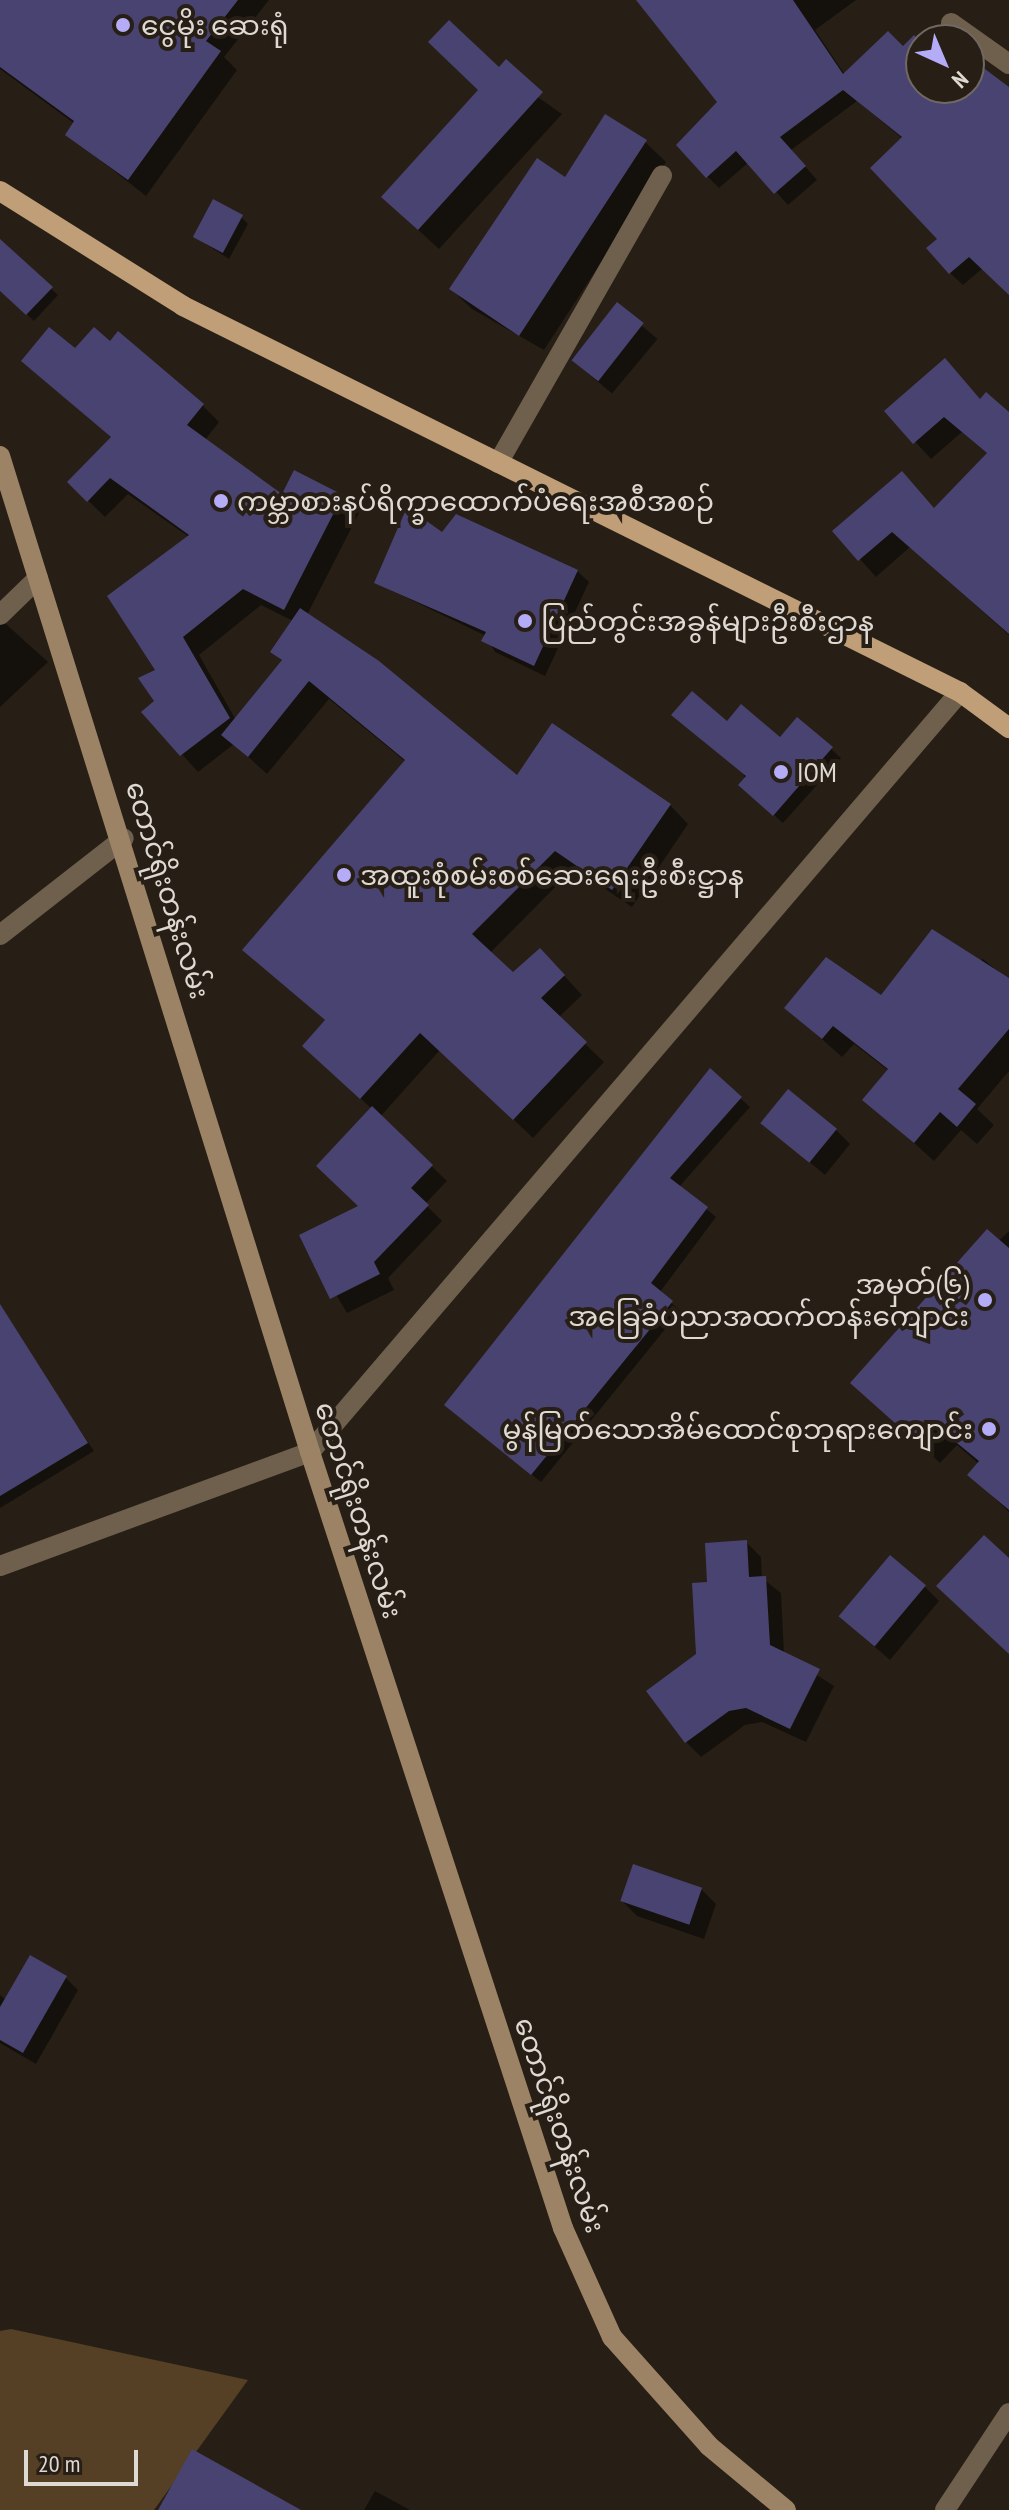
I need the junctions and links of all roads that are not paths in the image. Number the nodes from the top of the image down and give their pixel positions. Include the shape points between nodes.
1 (951, 23) dead end
2 (1009, 64) edge
3 (662, 176) dead end
4 (0, 191) edge
5 (0, 456) edge
6 (498, 463) junction
7 (38, 578) junction
8 (0, 615) edge
9 (960, 692) junction
10 (1009, 728) edge
11 (124, 838) junction
12 (0, 935) edge
13 (310, 1452) junction
14 (0, 1566) edge
15 (1009, 2413) edge
16 (786, 2510) edge
17 (945, 2510) edge

1 - 2 street
3 - 6 street
4 - 6 main road via 183,306
5 - 7 street, တောင်ရိုးတန်းလမ်း
6 - 9 main road
7 - 8 street
7 - 11 street, တောင်ရိုးတန်းလမ်း
9 - 10 main road
9 - 13 street
11 - 12 street
11 - 13 street, တောင်ရိုးတန်းလမ်း
13 - 14 street
13 - 16 street, တောင်ရိုးတန်းလမ်း via 575,2256 612,2337 709,2446
15 - 17 street

